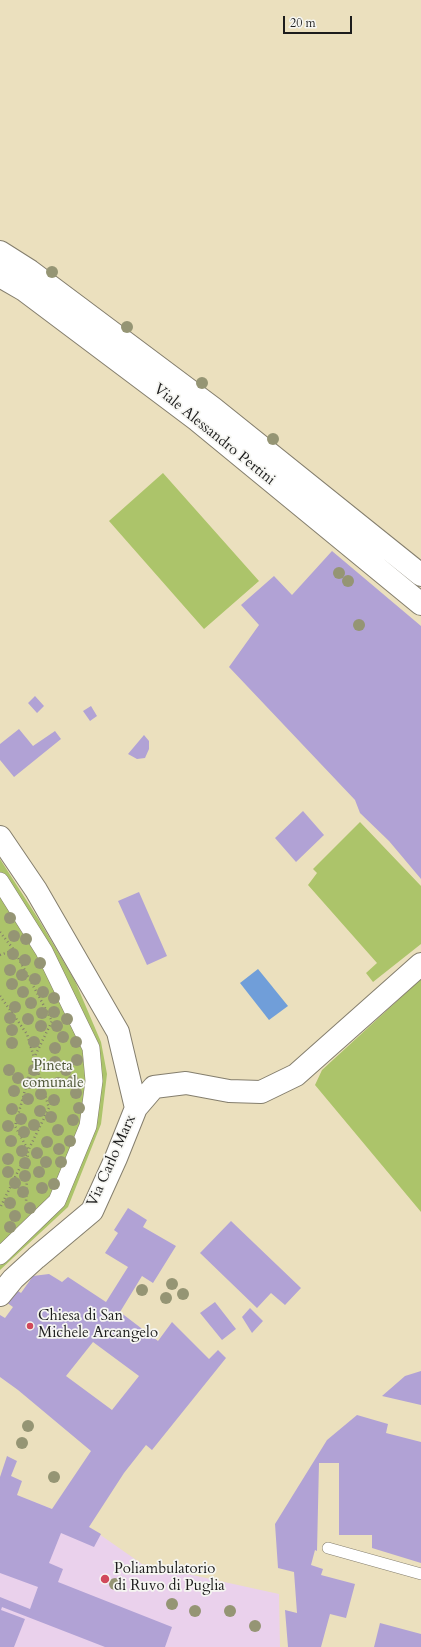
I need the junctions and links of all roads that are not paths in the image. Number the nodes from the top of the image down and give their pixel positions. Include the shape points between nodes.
1 (0, 252) edge
2 (0, 276) edge
3 (421, 575) edge
4 (421, 604) edge
5 (0, 837) edge
6 (0, 881) edge
7 (421, 964) edge
8 (136, 1108) junction
9 (0, 1256) edge
10 (0, 1295) edge
11 (328, 1548) dead end
12 (421, 1574) edge

1 - 3 main road, Viale Alessandro Pertini via 30,271 213,408
2 - 4 main road, Viale Alessandro Pertini via 24,290 198,420
5 - 8 main road via 36,890 118,1032
6 - 9 street via 44,951 91,1048 94,1081 88,1126 57,1201
7 - 8 main road, Via Carlo Marx via 296,1075 261,1092 230,1091 186,1083 154,1087
8 - 10 main road, Via Carlo Marx via 92,1211 13,1279
11 - 12 lane

